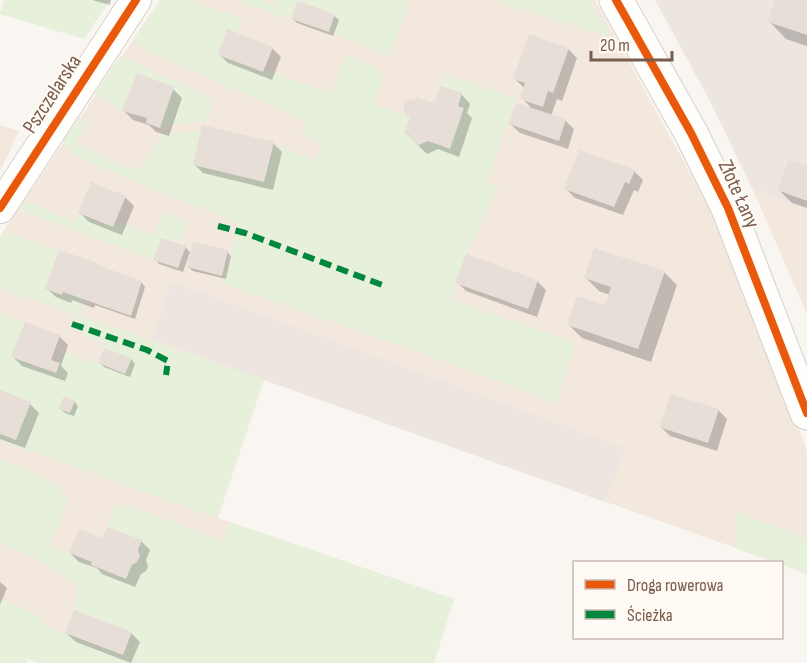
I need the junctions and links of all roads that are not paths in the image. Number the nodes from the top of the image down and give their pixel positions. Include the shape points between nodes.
1 (136, 0) edge
2 (616, 0) edge
3 (0, 208) edge
4 (807, 413) edge

1 - 3 street, Pszczelarska
2 - 4 street, Złote Łany via 728,208

